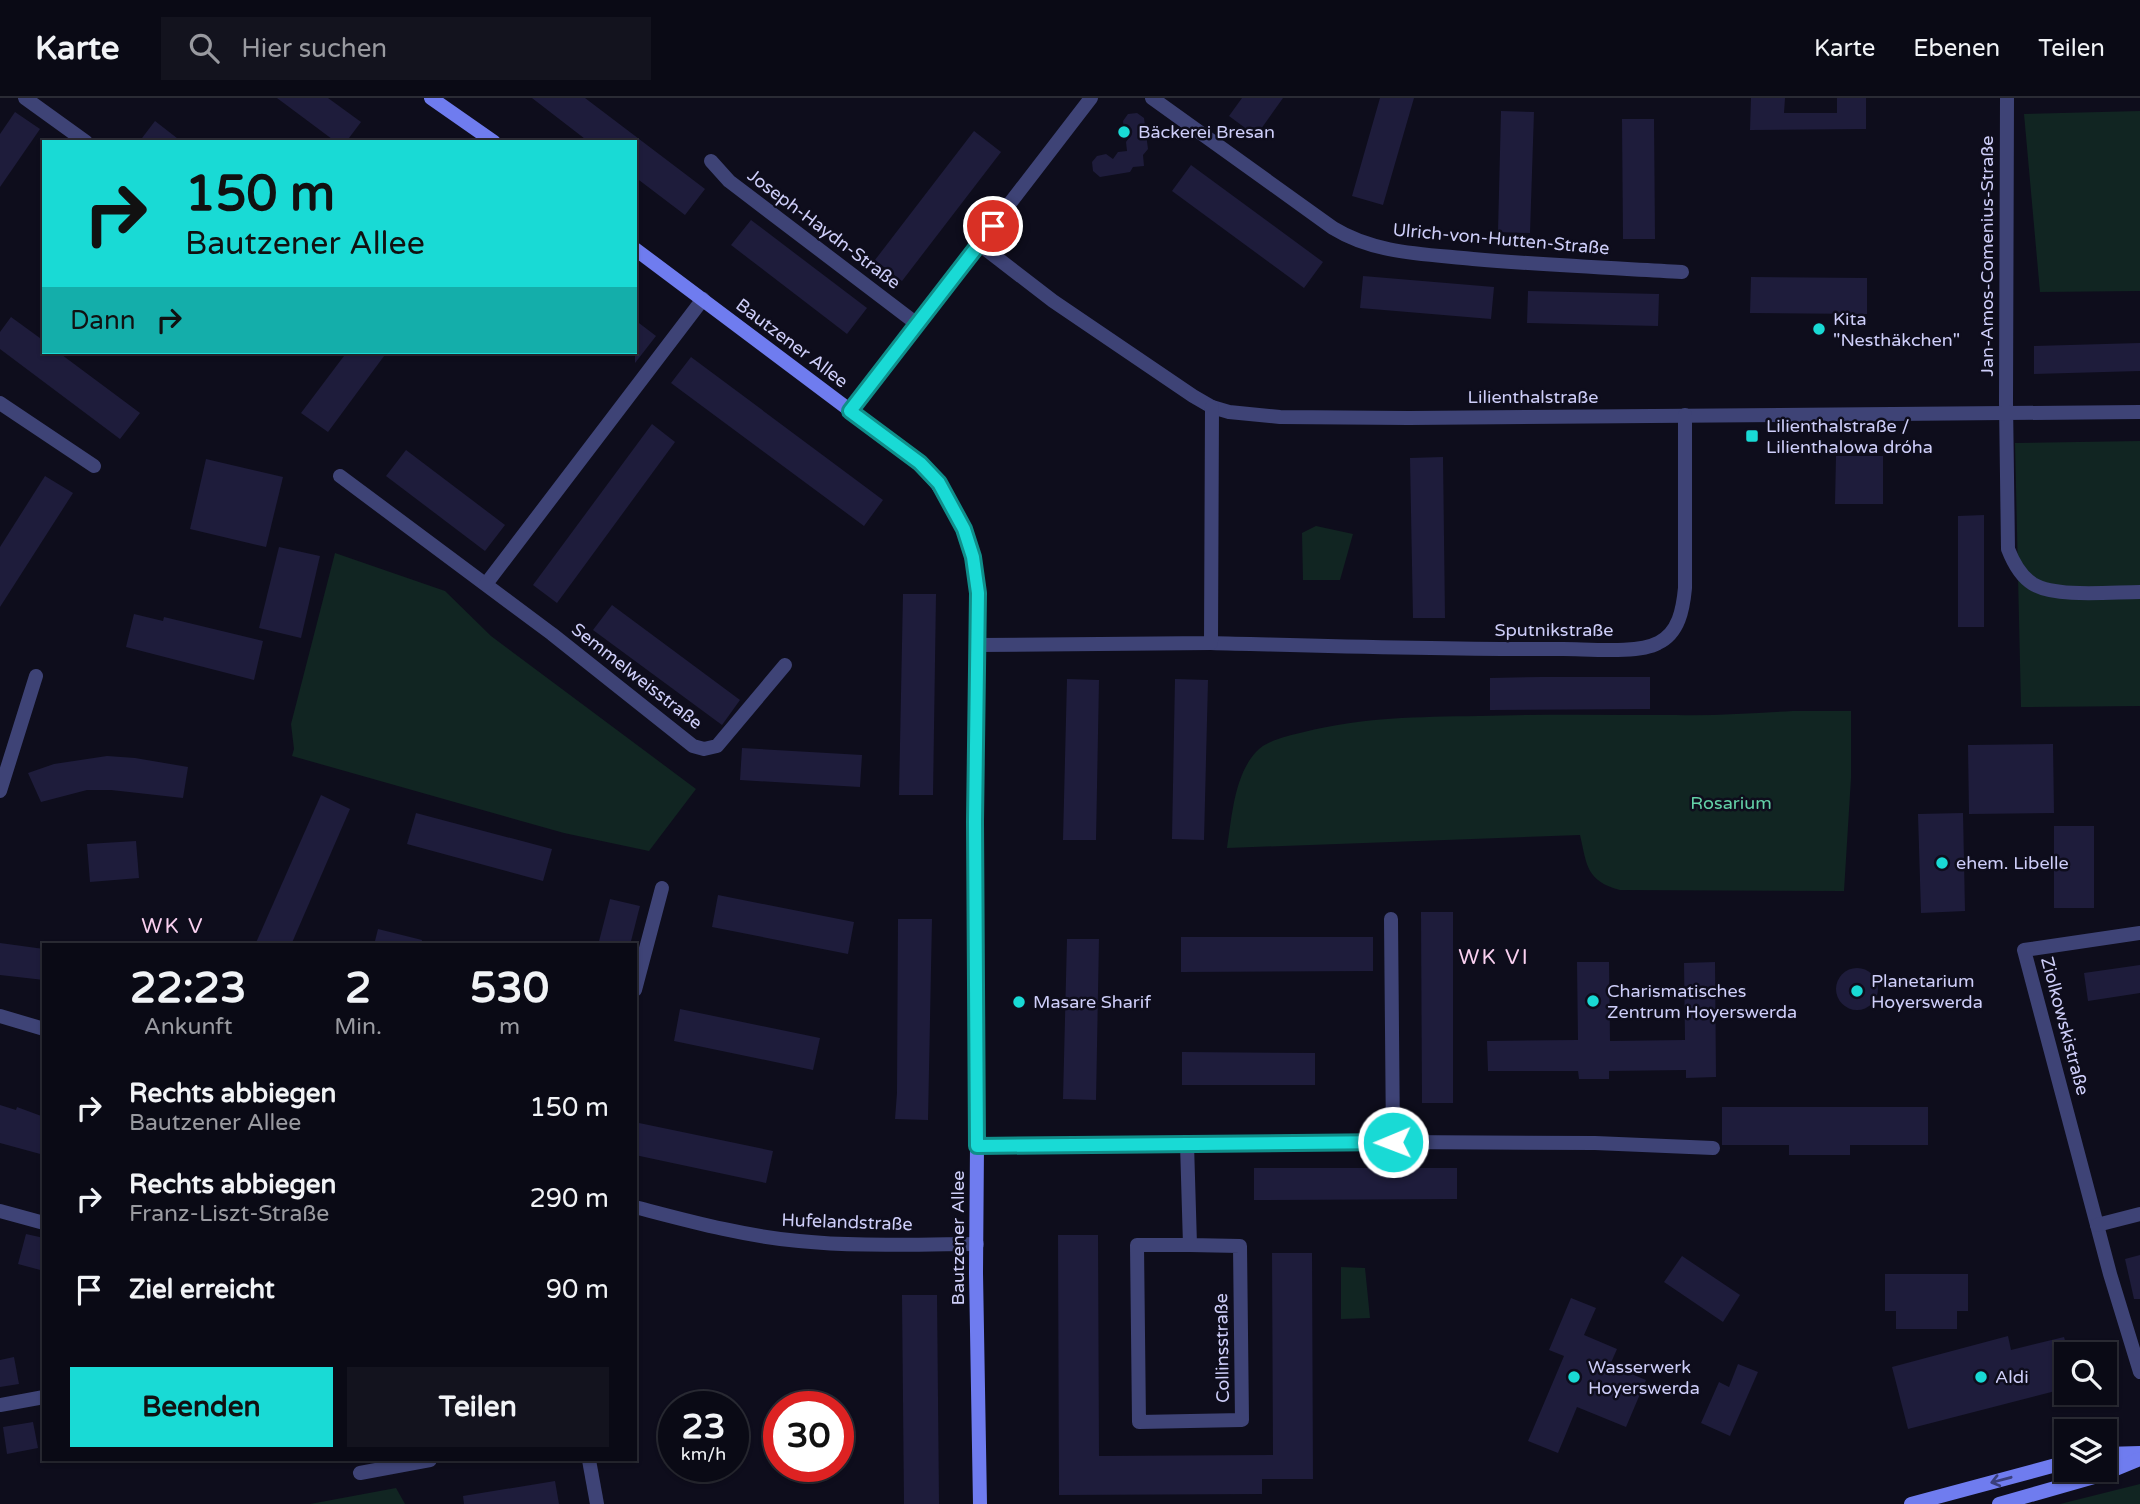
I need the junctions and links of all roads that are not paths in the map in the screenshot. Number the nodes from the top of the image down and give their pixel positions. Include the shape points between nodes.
1 (25, 98) edge
2 (431, 98) edge
3 (1152, 98) edge
4 (2007, 98) edge
5 (1089, 99) edge
6 (83, 140) edge
7 (491, 140) edge
8 (711, 161) dead end
9 (979, 244) junction
10 (637, 250) edge
11 (1682, 272) dead end
12 (703, 299) junction
13 (917, 324) junction
14 (0, 403) edge
15 (1212, 407) junction
16 (850, 411) junction
17 (2140, 412) edge
18 (2006, 414) junction
19 (1685, 415) junction
20 (94, 466) dead end
21 (340, 476) dead end
22 (486, 584) junction
23 (2140, 592) edge
24 (1211, 643) junction
25 (977, 645) junction
26 (785, 665) dead end
27 (36, 676) dead end
28 (0, 791) edge
29 (662, 888) dead end
30 (1391, 919) dead end
31 (2140, 933) edge
32 (637, 982) edge
33 (0, 1016) edge
34 (42, 1028) edge
35 (1393, 1142) junction
36 (1187, 1144) junction
37 (977, 1146) junction
38 (1713, 1148) dead end
39 (637, 1207) edge
40 (0, 1211) edge
41 (2140, 1214) edge
42 (42, 1222) edge
43 (2097, 1225) junction
44 (977, 1244) junction
45 (1189, 1245) junction
46 (2140, 1372) edge
47 (42, 1397) edge
48 (0, 1405) edge
49 (2140, 1453) edge
50 (2117, 1454) edge
51 (2140, 1459) edge
52 (425, 1461) edge
53 (590, 1461) edge
54 (2054, 1466) edge
55 (360, 1473) dead end
56 (597, 1504) edge
57 (980, 1504) edge
58 (1911, 1504) edge
59 (1999, 1504) edge

1 - 6 street
2 - 7 street
3 - 11 street, Ulrich-von-Hutten-Straße via 1333,228 1368,245 1484,260
4 - 18 street, Jan-Amos-Comenius-Straße
5 - 9 street
8 - 13 street, Joseph-Haydn-Straße via 729,181
9 - 13 street
9 - 15 street, Lilienthalstraße via 1053,301
10 - 12 street, Bautzener Allee
12 - 16 street, Bautzener Allee
12 - 22 street
13 - 16 street
14 - 20 street
15 - 19 street, Lilienthalstraße via 1280,417
15 - 24 street
16 - 25 street, Bautzener Allee via 920,463 954,509 973,557
17 - 18 street, Lilienthalstraße
18 - 19 street, Lilienthalstraße
18 - 23 street, Jan-Amos-Comenius-Straße via 2007,540 2017,567 2043,589
19 - 24 street, Sputnikstraße via 1683,608 1679,622 1660,643 1633,649 1486,650
21 - 22 street, Semmelweisstraße
22 - 26 street, Semmelweisstraße via 693,746 704,749 725,738
24 - 25 street, Sputnikstraße
25 - 37 street, Bautzener Allee
27 - 28 street
29 - 32 street
30 - 35 street
31 - 43 street, Ziolkowskistraße via 2024,950
33 - 34 street
35 - 36 street
35 - 38 street
36 - 37 street
36 - 45 street
37 - 44 street, Bautzener Allee
39 - 44 street, Hufelandstraße via 745,1234 796,1241
40 - 42 street
41 - 43 street
43 - 46 street, Ziolkowskistraße
44 - 57 street, Bautzener Allee
45 - 45 street, Collinsstraße via 1137,1245 1139,1422 1242,1420 1240,1247
47 - 48 street
49 - 50 street
51 - 59 street
52 - 55 street
53 - 56 street
54 -> 58 street

